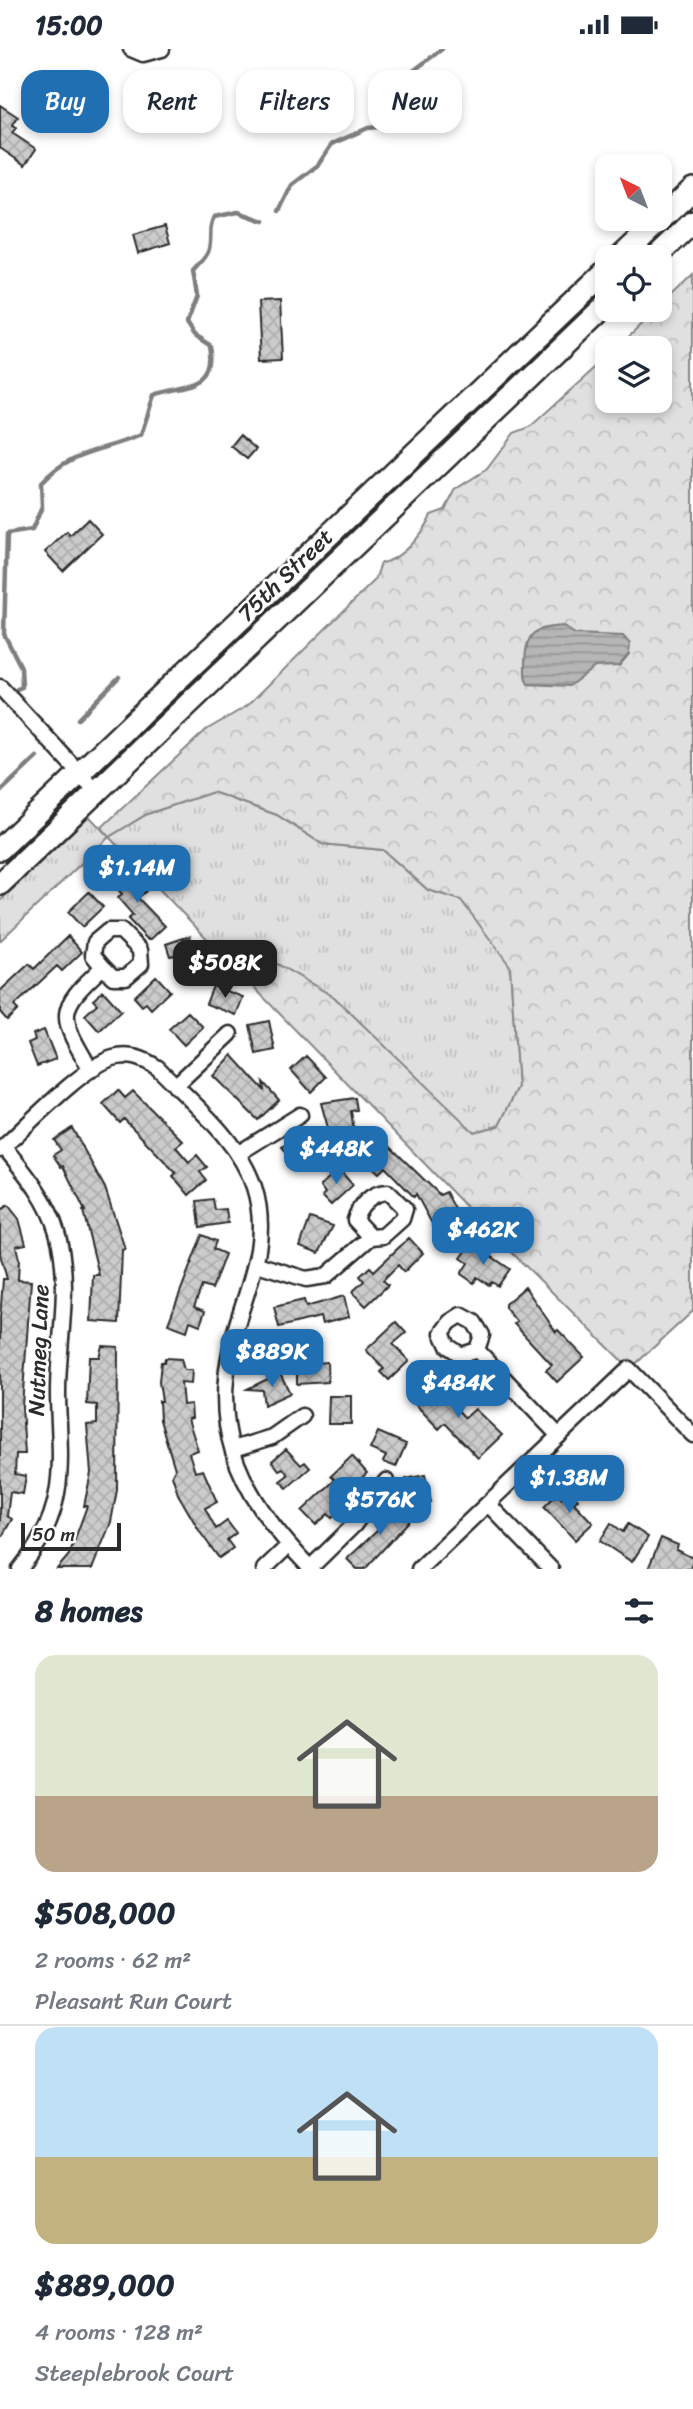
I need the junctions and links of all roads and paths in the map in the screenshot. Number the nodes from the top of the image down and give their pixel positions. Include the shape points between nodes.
1 (162, 49) edge
2 (137, 52) edge
3 (693, 189) edge
4 (693, 222) edge
5 (634, 245) edge
6 (669, 245) edge
7 (595, 282) edge
8 (595, 315) edge
9 (0, 687) edge
10 (88, 782) junction
11 (0, 849) edge
12 (0, 884) edge
13 (103, 967) dead end
14 (230, 1034) dead end
15 (91, 1070) junction
16 (175, 1086) junction
17 (300, 1115) dead end
18 (3, 1142) edge
19 (239, 1153) junction
20 (370, 1237) dead end
21 (257, 1264) junction
22 (477, 1350) dead end
23 (302, 1416) dead end
24 (693, 1435) edge
25 (559, 1436) junction
26 (233, 1449) junction
27 (386, 1481) dead end
28 (488, 1504) junction
29 (289, 1545) junction
30 (310, 1568) edge
31 (20, 1569) edge
32 (264, 1569) edge
33 (419, 1569) edge
34 (551, 1569) edge

1 - 2 street
3 - 5 main road
4 - 6 main road
7 - 10 main road, 75th Street
8 - 10 main road, 75th Street
9 - 10 street
10 - 11 main road, 75th Street
10 - 12 main road, 75th Street
13 - 15 street via 75,993 67,1010 68,1029
14 - 16 street
15 - 16 street via 114,1058 133,1057 158,1068
15 - 18 street
16 - 19 street
17 - 19 street
18 - 31 street, Nutmeg Lane via 51,1215 64,1280 57,1495 41,1537
19 - 21 street via 259,1206
20 - 21 street via 333,1273 320,1279
21 - 26 street via 226,1366 225,1412
22 - 25 street
23 - 26 street via 272,1437
24 - 25 street via 629,1369
25 - 28 street
26 - 29 street via 254,1501
27 - 30 street via 354,1525
28 - 33 street
28 - 34 street
29 - 30 street
29 - 32 street

